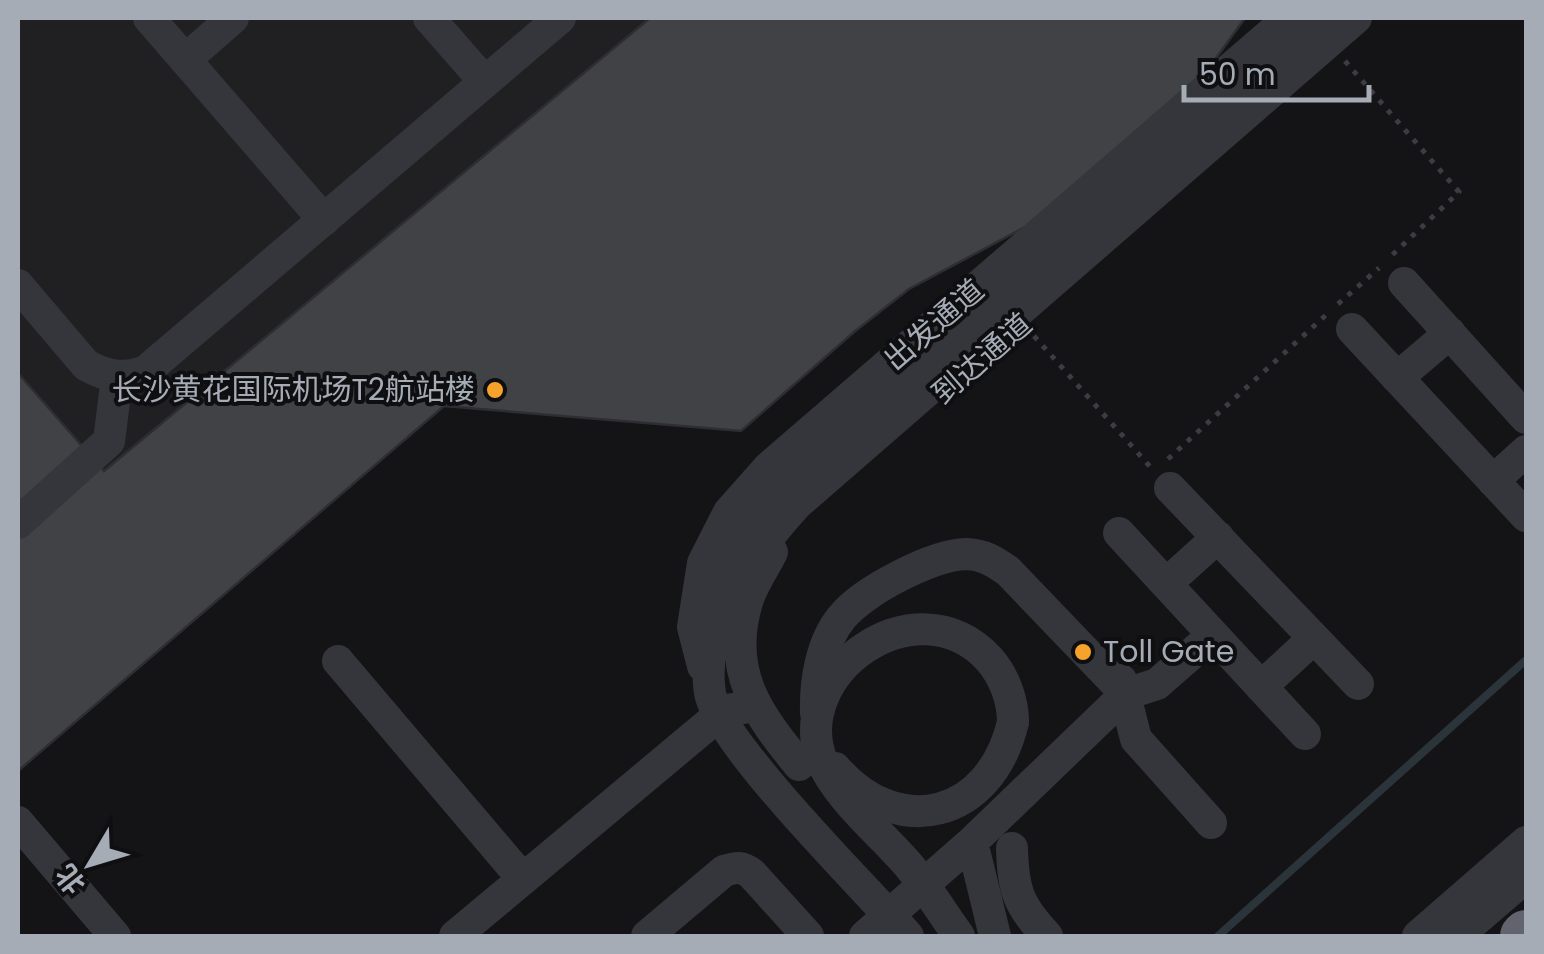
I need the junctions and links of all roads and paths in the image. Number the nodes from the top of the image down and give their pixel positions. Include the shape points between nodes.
1 (148, 18) edge
2 (233, 18) edge
3 (428, 18) edge
4 (560, 18) edge
5 (1289, 18) edge
6 (1320, 18) edge
7 (1356, 18) edge
8 (1378, 18) edge
9 (1343, 59) dead end
10 (185, 60) junction
11 (485, 82) junction
12 (324, 220) junction
13 (1404, 282) dead end
14 (18, 285) edge
15 (1352, 329) dead end
16 (1028, 330) dead end
17 (1450, 333) junction
18 (118, 377) junction
19 (1398, 378) junction
20 (1526, 418) edge
21 (1526, 451) edge
22 (1493, 480) junction
23 (1170, 488) dead end
24 (1526, 516) edge
25 (18, 523) edge
26 (1119, 533) dead end
27 (1218, 538) junction
28 (924, 566) junction
29 (1166, 584) junction
30 (1213, 635) junction
31 (1314, 638) junction
32 (338, 661) dead end
33 (1358, 684) dead end
34 (1261, 687) junction
35 (710, 695) junction
36 (1118, 702) junction
37 (760, 720) junction
38 (1304, 734) dead end
39 (18, 822) edge
40 (1211, 823) dead end
41 (972, 842) junction
42 (1526, 842) edge
43 (1012, 848) dead end
44 (1526, 877) edge
45 (524, 879) junction
46 (1526, 896) edge
47 (867, 935) edge
48 (115, 936) edge
49 (455, 936) edge
50 (647, 936) edge
51 (808, 936) edge
52 (834, 936) edge
53 (908, 936) edge
54 (955, 936) edge
55 (995, 936) edge
56 (1047, 936) edge
57 (1418, 936) edge
58 (1458, 936) edge
59 (1479, 936) edge

1 - 10 street
2 - 10 street
3 - 11 street
4 - 11 street
5 - 35 street, 出发通道, bridge via 768,468 728,512 702,563 693,627
6 - 37 street, bridge via 777,486 747,523 712,623 720,658
7 - 35 street, bridge via 797,504 764,541 713,636
8 - 37 street, 到达通道 via 804,514 772,551 748,599 739,640
9 - 16 path via 1459,192 1155,472
10 - 12 street
11 - 12 street
12 - 18 street via 160,361
13 - 17 street
14 - 18 street via 86,365
15 - 19 street
17 - 19 street
17 - 20 street
18 - 25 street via 110,441
19 - 22 street
21 - 22 street
22 - 24 street
23 - 27 street
26 - 29 street
27 - 29 street
27 - 31 street
28 - 36 street via 983,572
28 - 36 street via 946,556 991,559
28 - 54 street, bridge via 871,592 830,634 816,690 815,710 823,747 848,783 900,812 956,803 988,777 1008,743 1013,708 979,648 949,632 916,627 892,633 853,658 825,694 817,715 815,737 836,783 912,870
29 - 30 street
30 - 34 street
30 - 36 street via 1156,684
31 - 33 street
31 - 34 street
32 - 45 street
34 - 38 street
35 - 53 street, 出发通道, bridge via 738,747
36 - 40 street via 1136,739
36 - 41 street
37 - 45 street via 736,707 718,716
37 - 54 street, 到达通道
39 - 48 street
41 - 47 street
41 - 55 street
42 - 57 street
43 - 56 street via 1012,884 1026,914
44 - 58 street
45 - 49 street
46 - 59 street
47 - 52 street
50 - 51 street via 724,871 744,868

